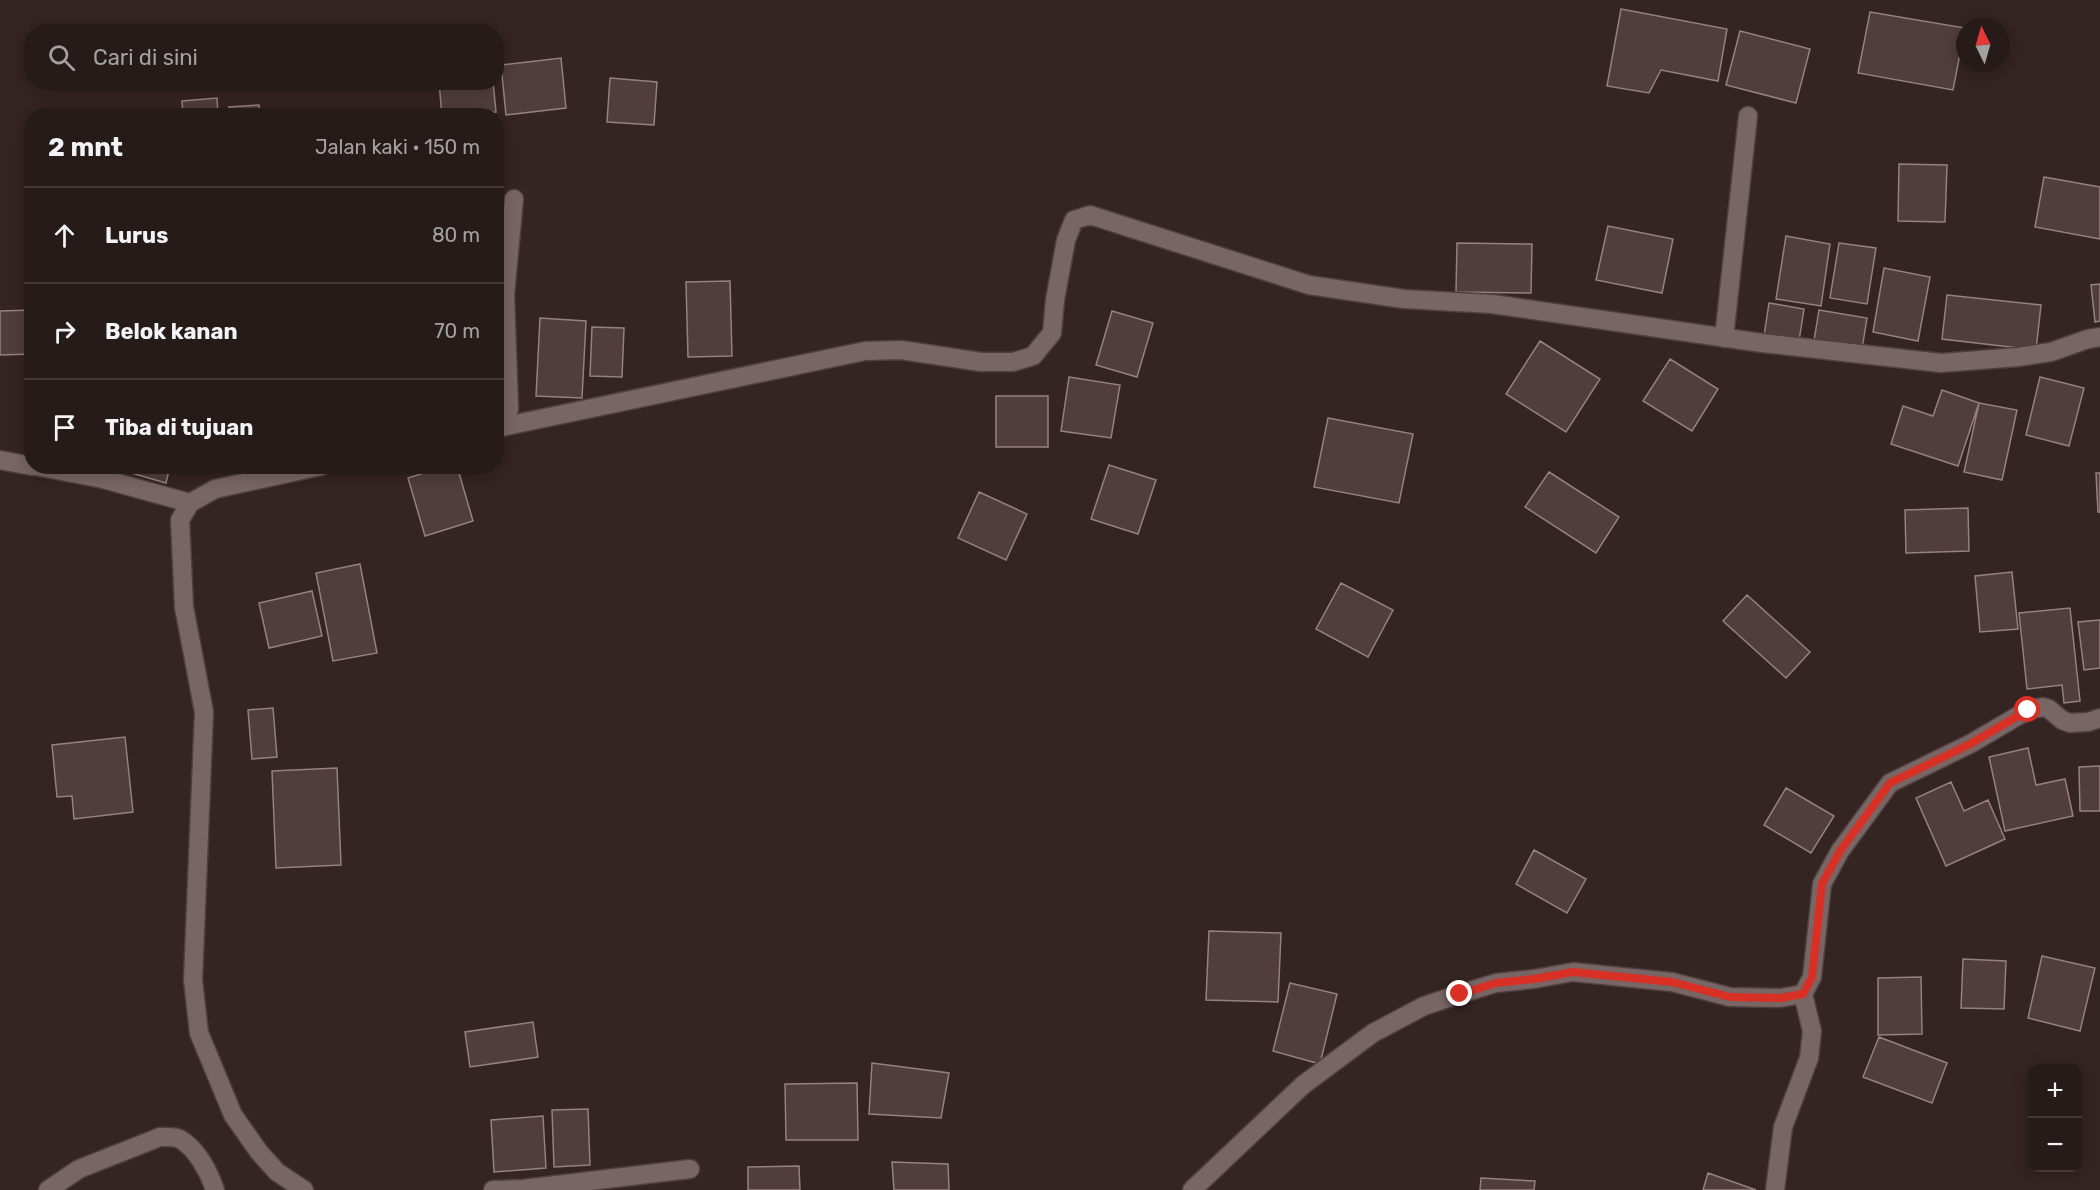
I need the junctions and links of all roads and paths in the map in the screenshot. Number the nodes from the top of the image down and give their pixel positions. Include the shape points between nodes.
1 (1748, 116) dead end
2 (514, 199) dead end
3 (2100, 337) edge
4 (1724, 338) junction
5 (504, 419) edge
6 (504, 427) edge
7 (0, 460) edge
8 (24, 464) edge
9 (76, 474) edge
10 (284, 474) edge
11 (190, 503) junction
12 (2100, 718) edge
13 (1803, 994) junction
14 (690, 1170) dead end
15 (524, 1189) edge
16 (48, 1190) edge
17 (215, 1190) edge
18 (304, 1190) edge
19 (493, 1190) edge
20 (1192, 1190) edge
21 (1775, 1190) edge

1 - 4 street
2 - 5 street via 505,295 510,401
3 - 4 street via 2051,352 1941,363
4 - 6 street via 1492,304 1404,299 1309,285 1090,215 1074,220 1066,240 1052,333 1033,356 1023,360 981,362 901,350 865,351
7 - 8 street
9 - 11 street
10 - 11 street via 214,489
11 - 18 street via 180,520 184,607 204,712 194,980 199,1033 233,1115 277,1172
12 - 13 street via 2070,723 2049,708 2028,710 1890,783 1840,851 1822,884 1812,977
13 - 20 street via 1780,998 1730,997 1672,982 1573,972 1496,983 1460,994 1424,1006 1373,1034 1303,1085
13 - 21 street via 1812,1031 1810,1049 1783,1127
14 - 15 street
15 - 19 street
16 - 17 street via 79,1169 160,1137 180,1140 196,1155

